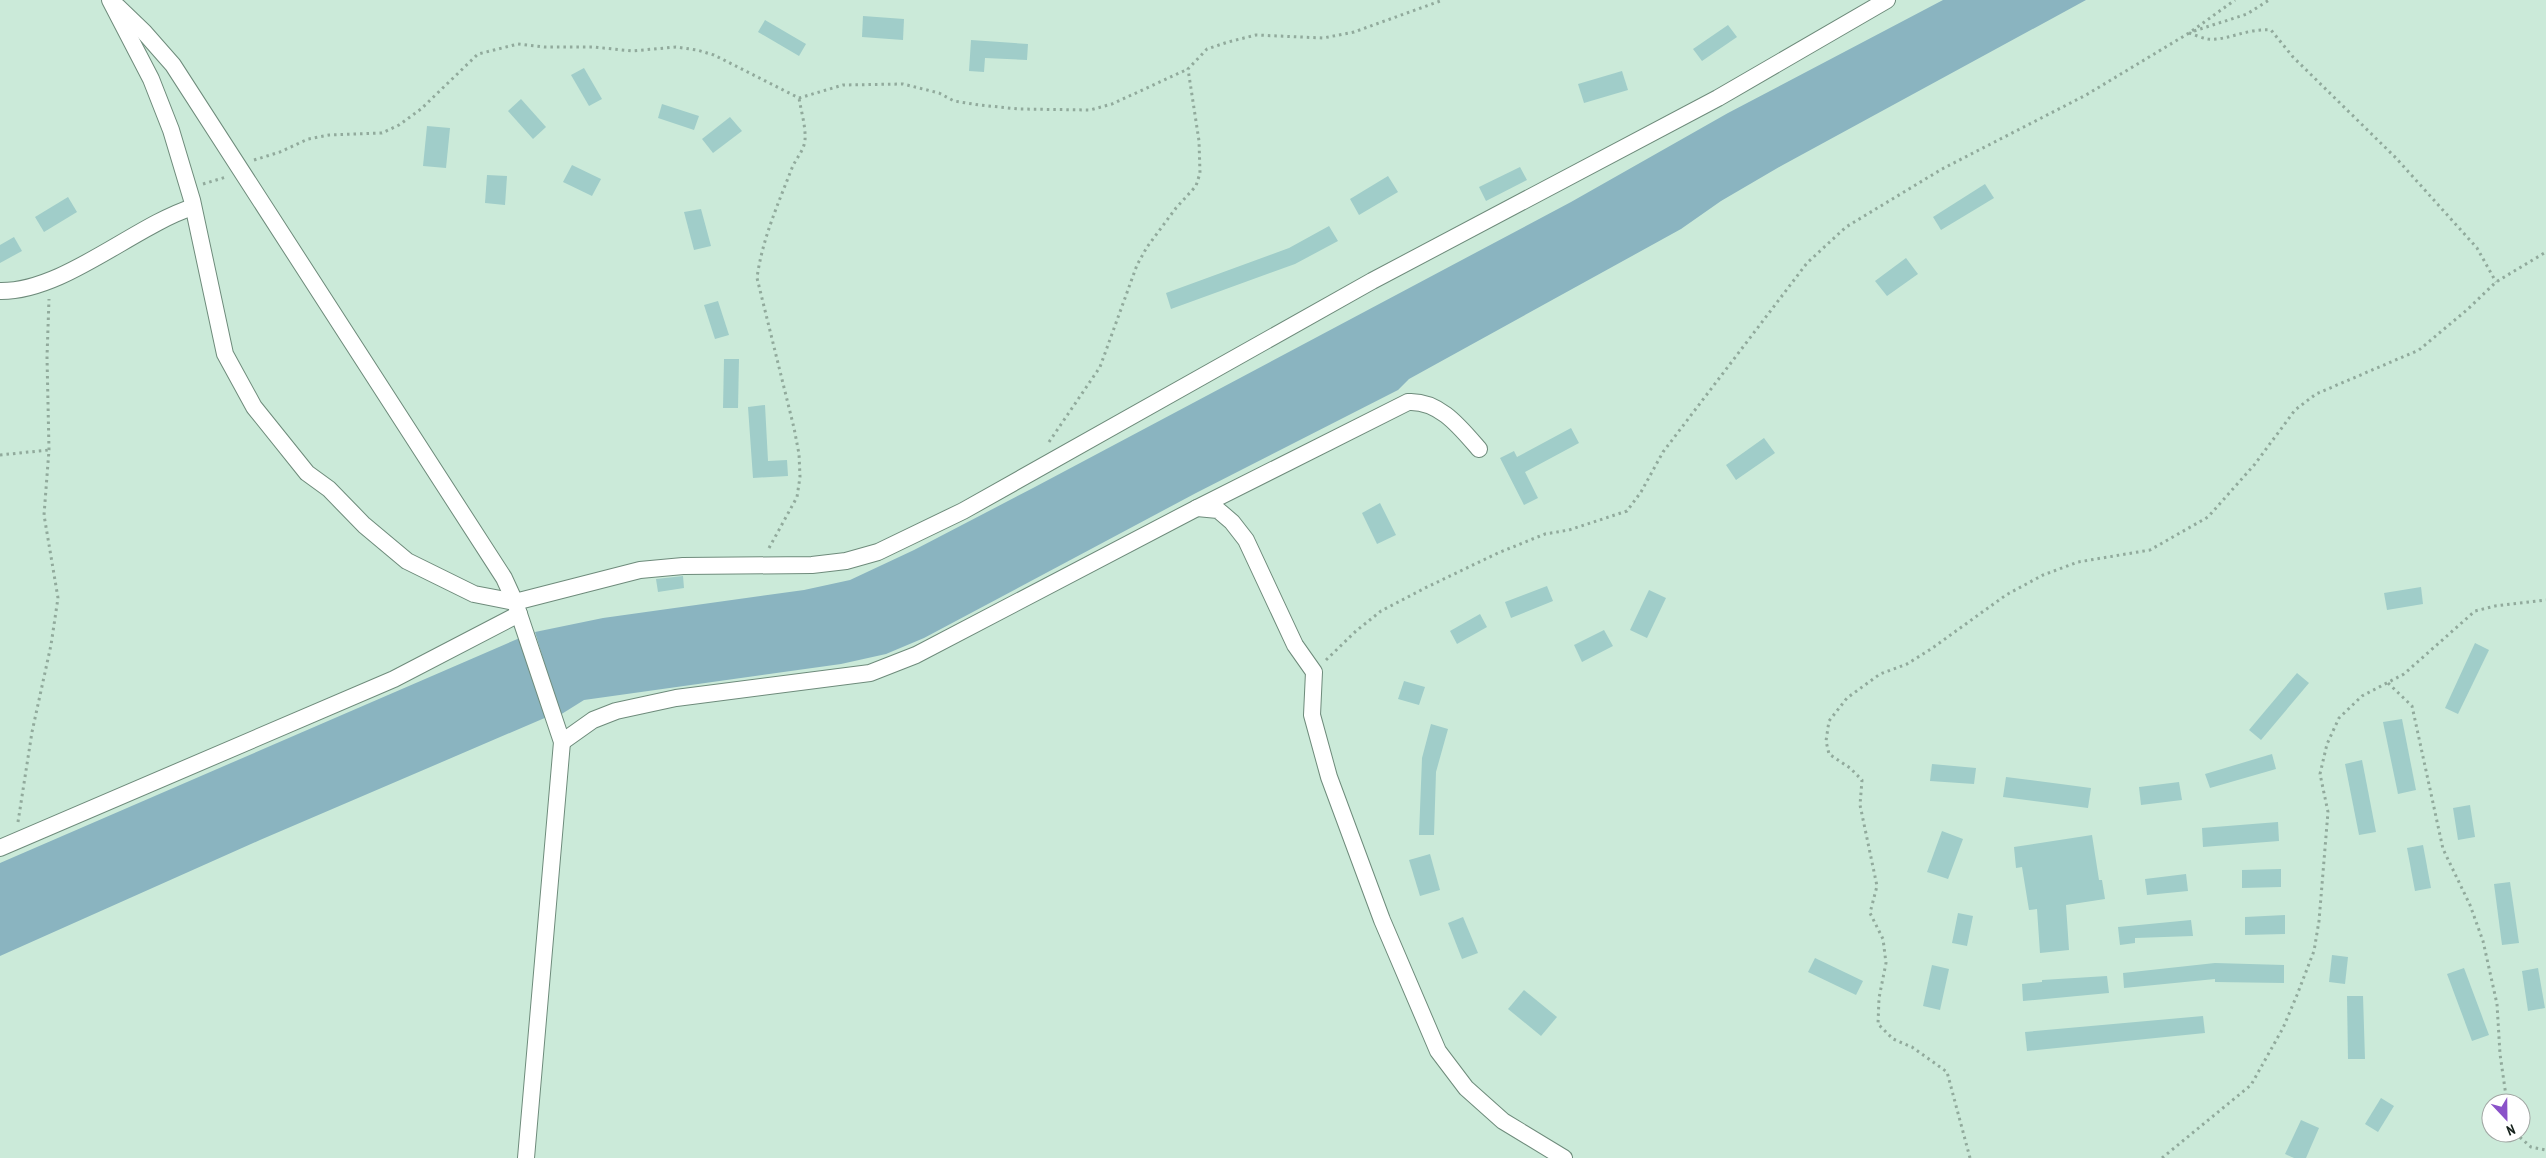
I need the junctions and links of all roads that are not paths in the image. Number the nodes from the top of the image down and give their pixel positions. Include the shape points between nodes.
1 (1887, 0) edge
2 (193, 207) junction
3 (0, 292) edge
4 (1480, 449) dead end
5 (1197, 508) junction
6 (517, 608) junction
7 (562, 742) junction
8 (0, 848) edge
9 (526, 1158) edge
10 (1564, 1158) edge

1 - 6 street via 1718,98 1372,281 963,511 878,552 846,561 640,570
2 - 3 street via 175,213 131,239 45,281 11,292
2 - 6 street via 225,354 254,407 283,445 307,473 407,561 474,594
2 - 6 street via 171,130 151,79 110,0 173,65 504,578
4 - 5 street via 1439,410 1422,401 1408,402
5 - 7 street via 916,655 870,673 676,698 616,711 593,720
5 - 10 street via 1218,510 1246,540 1295,645 1314,672 1312,715 1329,778 1382,920 1438,1051 1466,1088 1503,1121
6 - 7 street
6 - 8 street via 394,679
7 - 9 street

